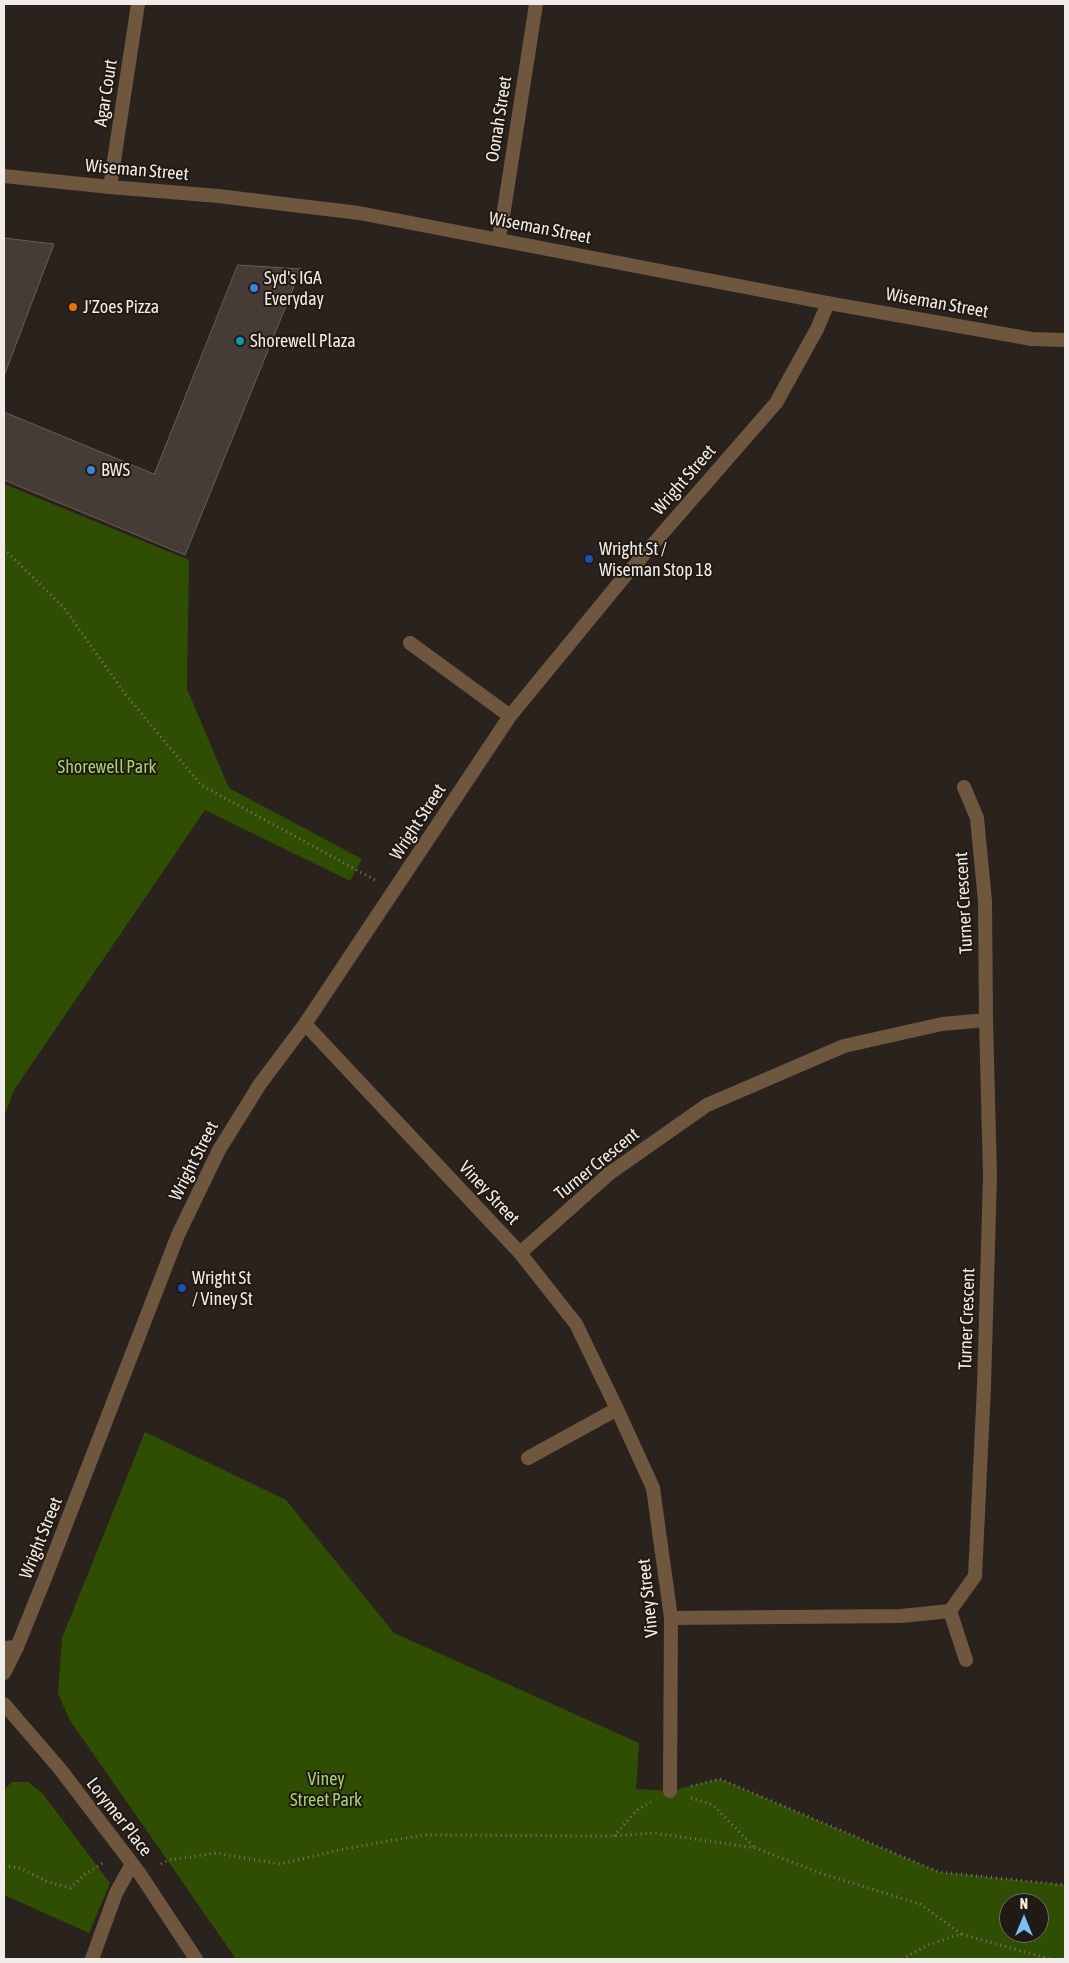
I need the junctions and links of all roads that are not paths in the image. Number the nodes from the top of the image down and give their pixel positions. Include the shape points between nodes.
1 (138, 4) edge
2 (536, 4) edge
3 (4, 176) edge
4 (110, 187) junction
5 (498, 239) junction
6 (828, 303) junction
7 (1065, 340) edge
8 (410, 643) dead end
9 (510, 716) junction
10 (964, 787) dead end
11 (986, 1020) junction
12 (304, 1024) junction
13 (520, 1253) junction
14 (617, 1409) junction
15 (528, 1458) dead end
16 (950, 1611) junction
17 (671, 1618) junction
18 (10, 1648) edge
19 (966, 1660) dead end
20 (4, 1673) edge
21 (4, 1704) edge
22 (670, 1791) road end
23 (136, 1869) junction
24 (92, 1959) edge
25 (196, 1959) edge

1 - 4 street, Agar Court
2 - 5 street, Oonah Street
3 - 4 street, Wiseman Street
4 - 5 street, Wiseman Street via 359,213
5 - 6 street, Wiseman Street
6 - 7 street, Wiseman Street via 1032,339
6 - 9 street, Wright Street via 776,403 620,582
8 - 9 street
9 - 12 street, Wright Street
10 - 11 street, Turner Crescent via 977,818 985,901
11 - 13 street, Turner Crescent via 942,1024 844,1046 707,1105 610,1173
11 - 16 street, Turner Crescent via 990,1176 975,1576
12 - 13 street, Viney Street
12 - 18 street, Wright Street via 260,1084 219,1150 178,1236 93,1457
13 - 14 street, Viney Street via 576,1324
14 - 15 street
14 - 17 street, Viney Street via 653,1488
16 - 17 street via 902,1616
16 - 19 street
17 - 22 street, Viney Street
18 - 20 street, Wright Street
21 - 23 street, Lorymer Place via 60,1769
23 - 24 street via 116,1892
23 - 25 street, Lorymer Place

